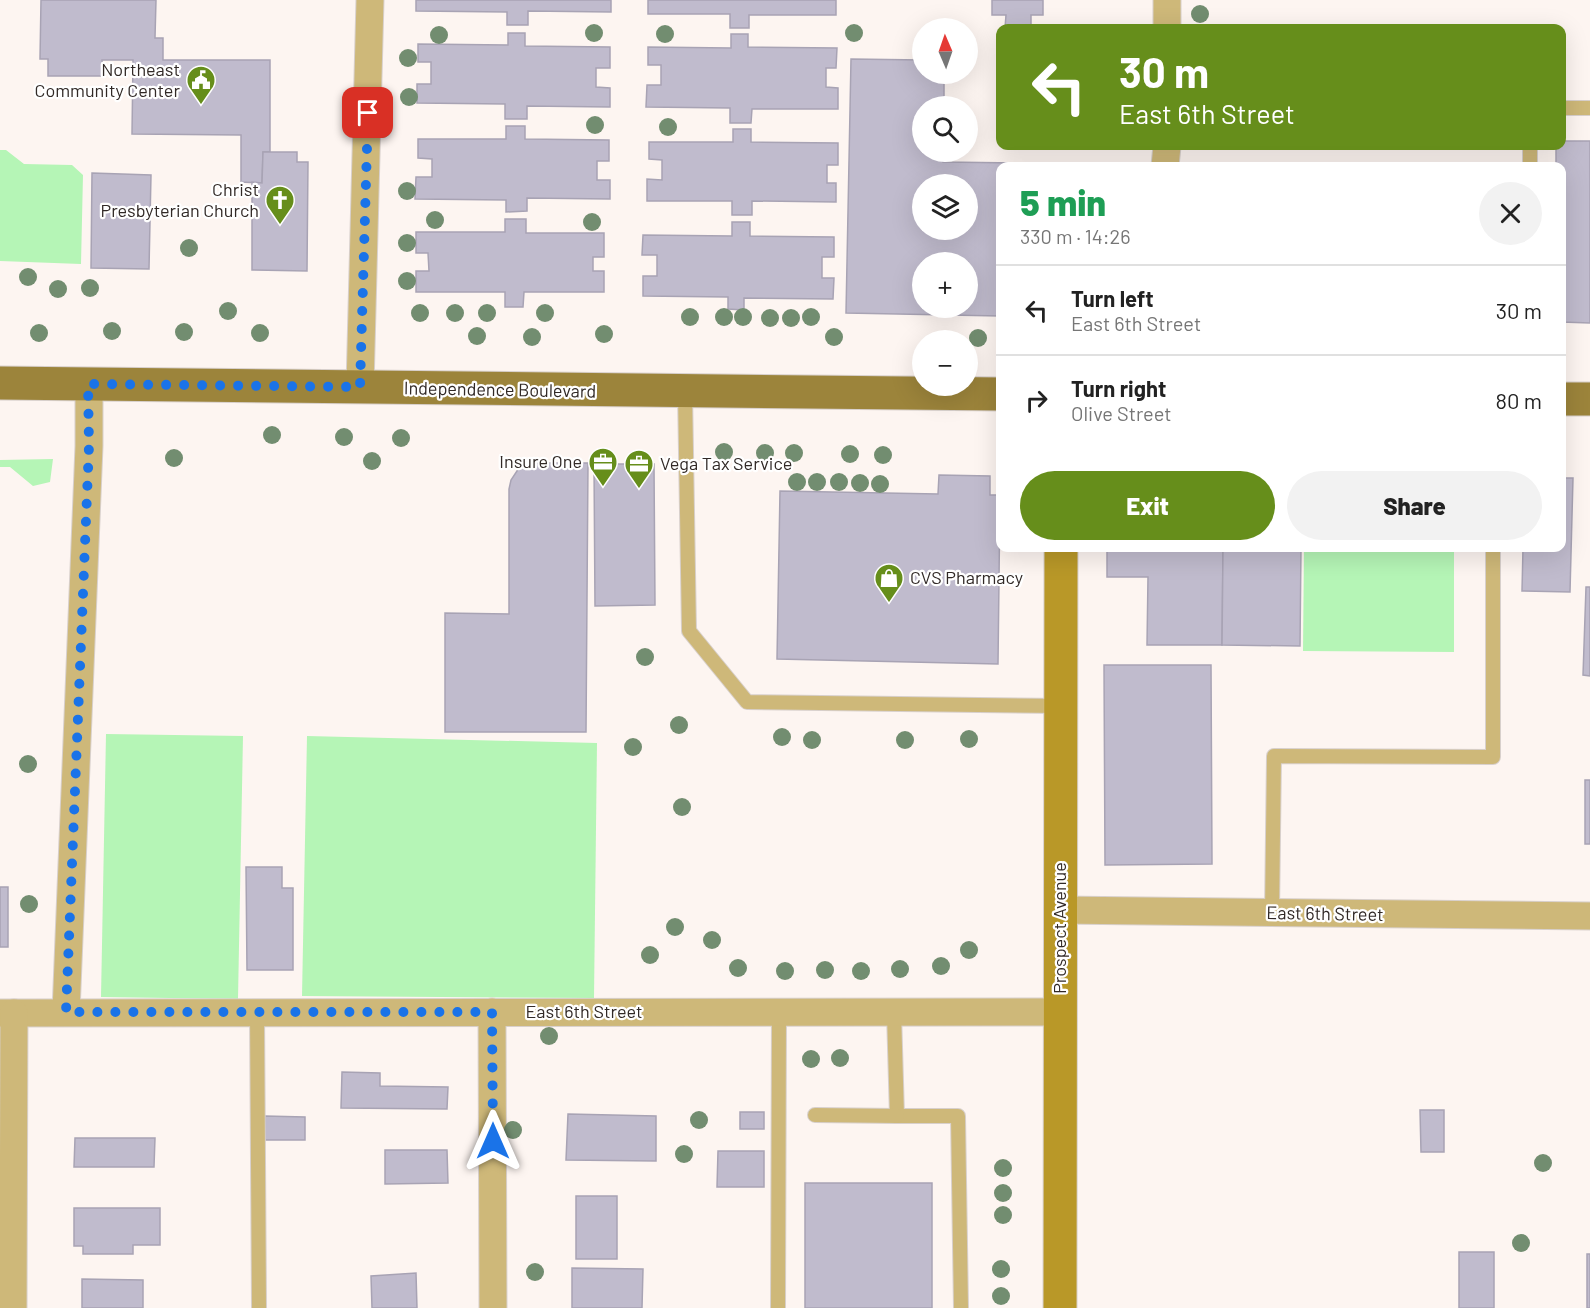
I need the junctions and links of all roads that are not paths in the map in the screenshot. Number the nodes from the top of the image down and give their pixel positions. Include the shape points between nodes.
1 (370, 0) edge
2 (1167, 0) edge
3 (1167, 24) edge
4 (1566, 108) edge
5 (1590, 108) edge
6 (0, 383) edge
7 (88, 384) junction
8 (360, 387) junction
9 (685, 392) junction
10 (996, 394) edge
11 (1566, 399) edge
12 (1590, 399) edge
13 (1061, 552) edge
14 (1493, 552) edge
15 (1061, 706) junction
16 (1060, 910) junction
17 (1272, 913) junction
18 (1590, 916) edge
19 (257, 1011) junction
20 (66, 1012) junction
21 (492, 1012) junction
22 (779, 1012) junction
23 (1061, 1012) junction
24 (7, 1013) edge
25 (894, 1013) junction
26 (815, 1115) dead end
27 (897, 1116) junction
28 (13, 1308) edge
29 (259, 1308) edge
30 (493, 1308) edge
31 (778, 1308) edge
32 (961, 1308) edge
33 (1060, 1308) edge

1 - 8 street
2 - 3 street
4 - 5 lane
6 - 7 main road, Independence Boulevard
7 - 8 main road, Independence Boulevard
7 - 20 street via 89,446
8 - 9 main road, Independence Boulevard
9 - 10 main road, Independence Boulevard
9 - 15 lane via 689,631 747,702
11 - 12 main road
13 - 15 main road, Prospect Avenue
14 - 17 lane via 1493,757 1274,756
15 - 16 main road, Prospect Avenue
16 - 17 street, East 6th Street
16 - 23 main road, Prospect Avenue
17 - 18 street, East 6th Street
19 - 20 street, East 6th Street
19 - 21 street, East 6th Street
19 - 29 lane
20 - 24 street, East 6th Street
21 - 22 street, East 6th Street
21 - 30 street
22 - 25 street, East 6th Street
22 - 31 lane
23 - 25 street, East 6th Street
23 - 33 main road, Prospect Avenue
24 - 28 street
25 - 27 lane
26 - 27 lane
27 - 32 lane via 958,1116

